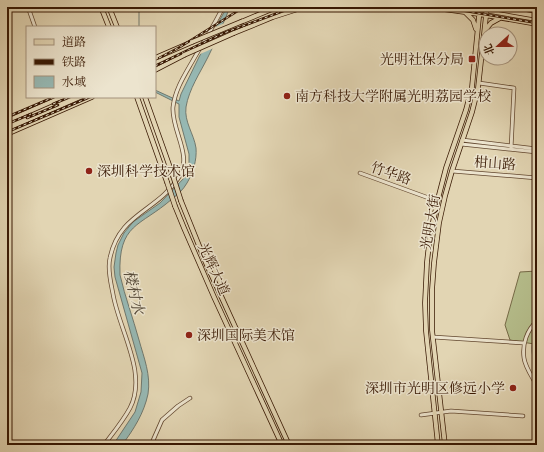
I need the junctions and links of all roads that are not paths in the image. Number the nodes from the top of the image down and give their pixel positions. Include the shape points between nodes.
1 (28, 7) edge
2 (101, 7) edge
3 (109, 7) edge
4 (223, 7) edge
5 (277, 7) edge
6 (304, 7) edge
7 (429, 7) edge
8 (480, 7) edge
9 (487, 7) edge
10 (496, 7) edge
11 (501, 10) junction
12 (465, 12) junction
13 (480, 14) junction
14 (486, 15) junction
15 (537, 16) edge
16 (503, 18) junction
17 (243, 21) dead end
18 (537, 24) edge
19 (35, 26) edge
20 (109, 26) edge
21 (117, 26) edge
22 (485, 26) edge
23 (488, 26) edge
24 (223, 30) dead end
25 (477, 35) junction
26 (156, 58) edge
27 (481, 66) edge
28 (156, 70) edge
29 (479, 83) junction
30 (60, 98) edge
31 (90, 98) edge
32 (137, 98) edge
33 (145, 98) edge
34 (7, 121) edge
35 (7, 134) edge
36 (462, 142) junction
37 (511, 148) junction
38 (537, 151) edge
39 (452, 171) junction
40 (360, 174) dead end
41 (537, 178) edge
42 (437, 200) junction
43 (537, 321) edge
44 (433, 337) junction
45 (524, 343) junction
46 (537, 386) edge
47 (190, 398) dead end
48 (441, 412) junction
49 (434, 413) junction
50 (421, 415) dead end
51 (523, 416) dead end
52 (104, 445) edge
53 (151, 445) edge
54 (282, 445) edge
55 (289, 445) edge
56 (438, 445) edge
57 (445, 445) edge

1 - 19 street
2 - 20 main road
3 - 21 main road
4 - 52 street via 175,94 173,116 183,154 179,176 164,195 124,227 117,235 112,248 109,260 110,278 136,380 135,396 130,408
5 - 24 main road
6 - 28 main road, bridge via 273,17
7 - 12 main road
8 - 13 main road, 光明大街
9 - 11 main road
9 - 14 main road, 光明大街
10 - 11 main road
11 - 15 main road
12 - 13 main road
12 - 25 main road via 473,20
13 - 14 main road
13 - 25 main road, 光明大街
14 - 16 main road
14 - 22 main road, 光明大街
16 - 18 main road
16 - 23 main road via 491,22
17 - 26 main road, bridge
25 - 42 main road, 光明大街 via 470,94
27 - 29 main road, 光明大街
29 - 36 main road, 光明大街
29 - 37 street via 514,88
30 - 34 main road
31 - 35 main road
32 - 54 main road, 光辉大道, bridge via 184,228
33 - 55 main road, 光辉大道, bridge via 206,263
36 - 37 street
36 - 39 main road, 光明大街
37 - 38 street
39 - 41 street, 柑山路
39 - 44 main road, 光明大街 via 435,251 432,290
40 - 42 street, 竹华路
42 - 49 main road, 光明大街 via 428,250 425,297
43 - 45 street via 530,327
44 - 45 street
44 - 48 main road, 光明大街
45 - 46 street via 524,359
47 - 53 street via 162,420
48 - 49 street
48 - 51 street
48 - 57 main road, 光明大街
49 - 50 street
49 - 56 main road, 光明大街

